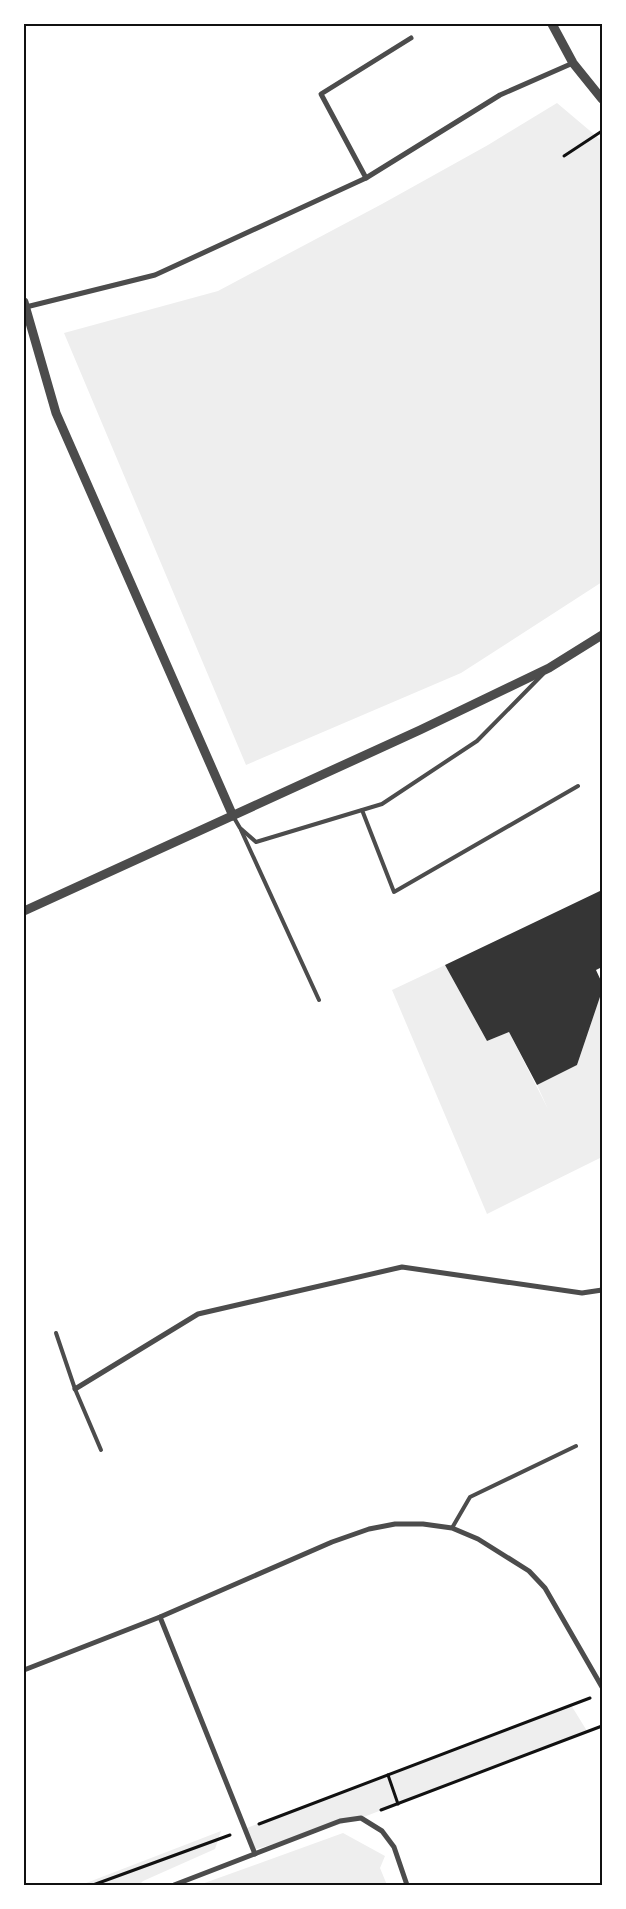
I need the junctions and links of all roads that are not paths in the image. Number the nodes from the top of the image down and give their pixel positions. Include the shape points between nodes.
1 (552, 24) edge
2 (412, 38) dead end
3 (573, 63) junction
4 (602, 99) edge
5 (366, 178) junction
6 (25, 305) edge
7 (602, 635) edge
8 (549, 668) junction
9 (578, 786) dead end
10 (362, 810) junction
11 (233, 816) junction
12 (240, 828) junction
13 (24, 911) edge
14 (320, 1000) dead end
15 (602, 1290) edge
16 (56, 1333) dead end
17 (75, 1389) junction
18 (576, 1446) dead end
19 (101, 1450) dead end
20 (452, 1528) junction
21 (160, 1617) junction
22 (24, 1670) edge
23 (602, 1687) edge
24 (255, 1854) junction
25 (174, 1885) edge
26 (407, 1885) edge

1 - 3 street
2 - 5 street via 321,94
3 - 4 street
3 - 5 street via 500,95
5 - 6 street via 155,275
6 - 11 street via 56,413
7 - 8 street
8 - 10 lane via 477,741 382,804
8 - 11 street
9 - 10 lane via 394,892
10 - 12 lane via 256,842
11 - 12 lane
11 - 13 street
12 - 14 lane
15 - 17 street via 582,1293 402,1267 198,1314
16 - 17 lane
17 - 19 lane
18 - 20 lane via 470,1497
20 - 21 street via 395,1524 370,1529 332,1542
20 - 23 street via 507,1556 545,1588
21 - 22 street
21 - 24 street
24 - 25 street
24 - 26 street via 340,1821 361,1818 382,1831 394,1847

